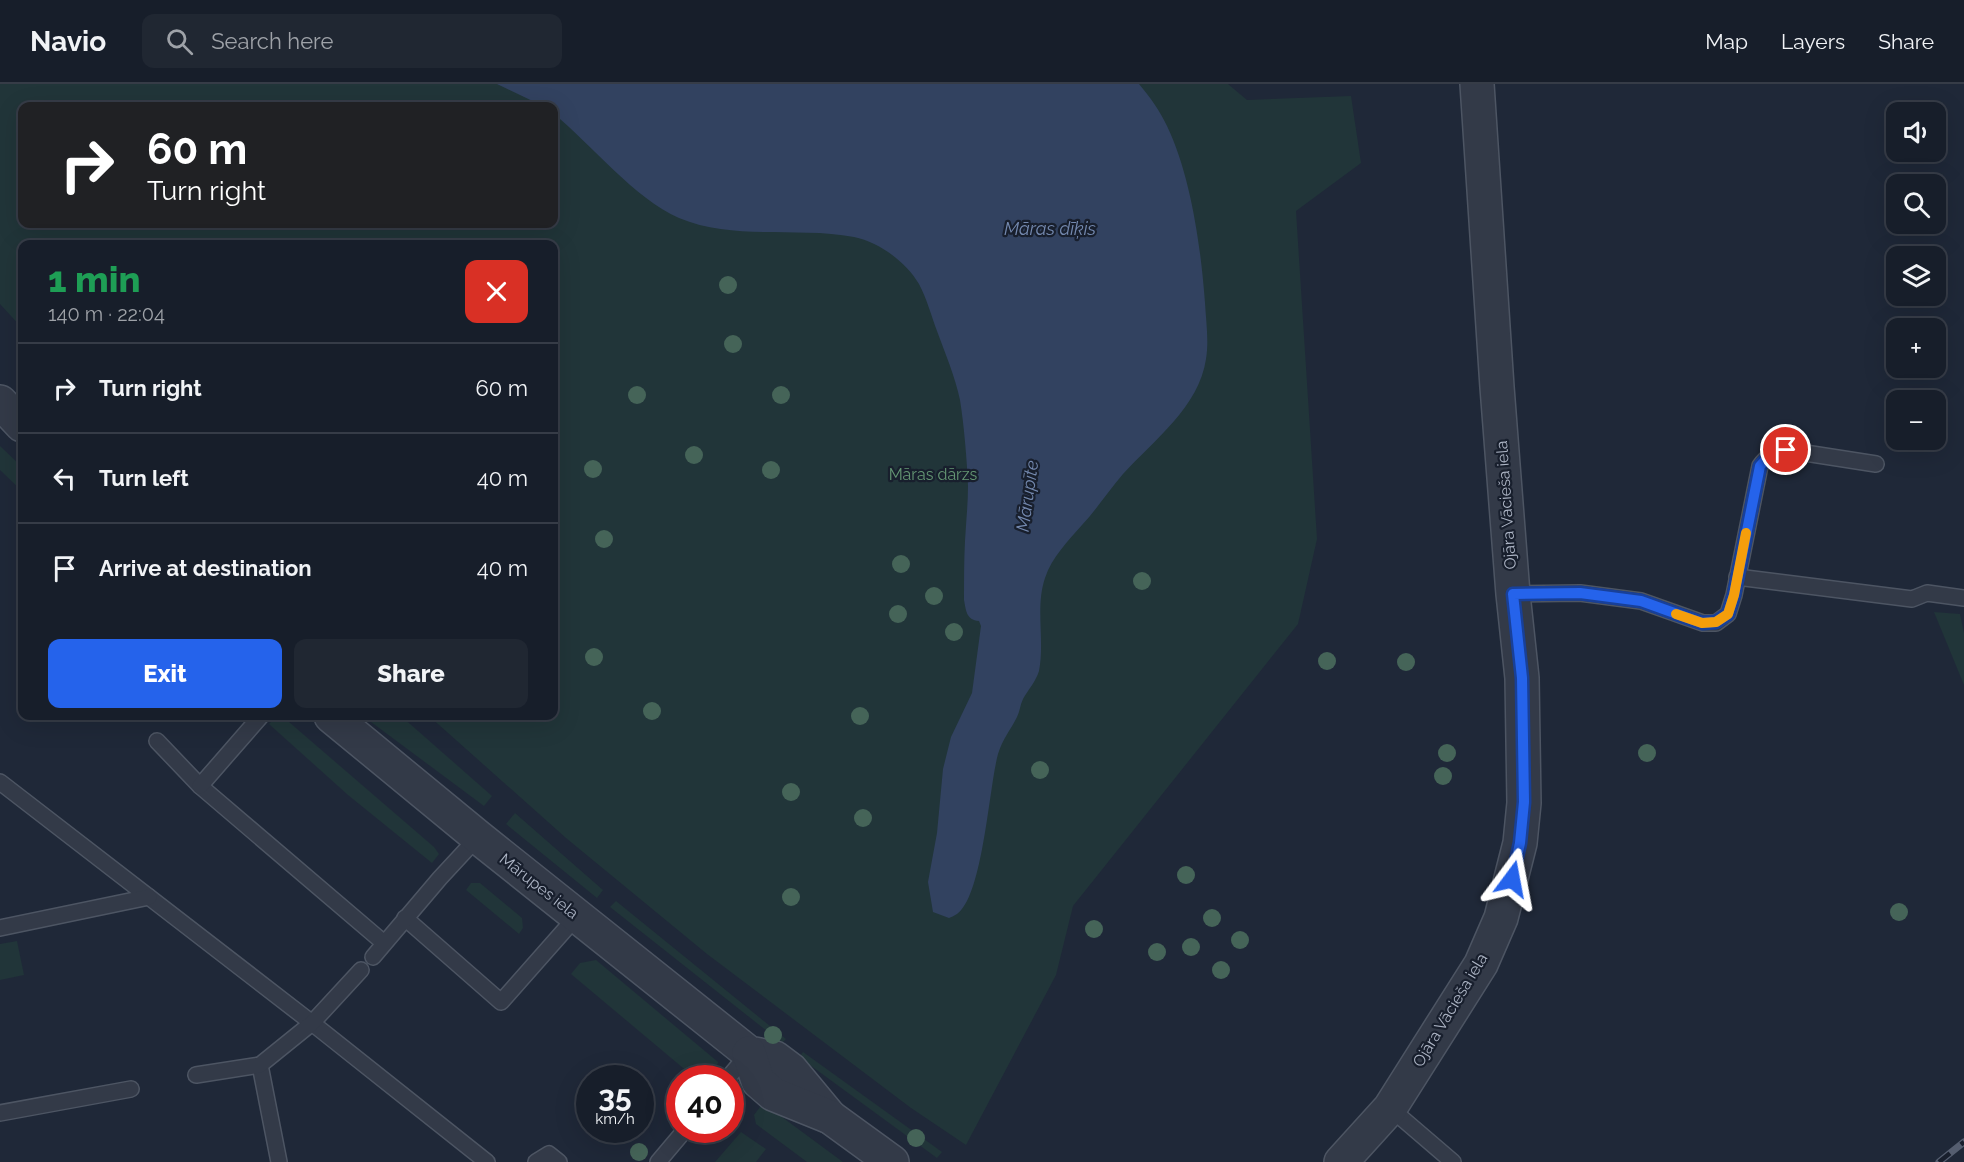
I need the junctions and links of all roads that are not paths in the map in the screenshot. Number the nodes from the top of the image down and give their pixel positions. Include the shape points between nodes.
1 (1477, 84) edge
2 (0, 402) edge
3 (18, 421) edge
4 (1876, 465) dead end
5 (1737, 578) junction
6 (1513, 594) junction
7 (1964, 598) edge
8 (258, 720) edge
9 (336, 720) edge
10 (157, 741) dead end
11 (0, 782) edge
12 (200, 786) junction
13 (478, 837) junction
14 (149, 897) junction
15 (578, 916) junction
16 (405, 918) junction
17 (0, 928) edge
18 (384, 944) junction
19 (373, 957) dead end
20 (361, 969) dead end
21 (312, 1023) junction
22 (749, 1053) junction
23 (260, 1065) junction
24 (739, 1065) edge
25 (196, 1075) dead end
26 (131, 1089) dead end
27 (1390, 1108) junction
28 (0, 1113) edge
29 (674, 1143) edge
30 (279, 1162) edge
31 (487, 1162) edge
32 (536, 1162) edge
33 (559, 1162) edge
34 (658, 1162) edge
35 (892, 1162) edge
36 (1341, 1162) edge
37 (1453, 1162) edge

1 - 6 street, Ojāra Vācieša iela
2 - 3 street
4 - 5 lane via 1786,450 1770,455 1760,466
5 - 6 lane via 1728,614 1716,622 1702,623 1641,601 1580,593
5 - 7 lane via 1912,599 1927,593
6 - 27 street, Ojāra Vācieša iela via 1522,678 1524,802 1512,879 1501,918 1481,964
8 - 12 lane
9 - 13 street, Mārupes iela
10 - 12 lane
11 - 14 lane
12 - 18 lane
13 - 15 street, Mārupes iela
13 - 16 lane
14 - 17 lane
14 - 21 lane
15 - 16 lane via 501,1002
15 - 22 street, Mārupes iela
16 - 18 lane
18 - 19 lane
20 - 21 lane
21 - 23 lane
21 - 31 lane
22 - 24 lane
22 - 35 street, Mārupes iela via 775,1058 791,1070 830,1117
23 - 25 lane
23 - 30 lane
26 - 28 lane
27 - 36 street, Ojāra Vācieša iela
27 - 37 lane
29 - 34 lane
32 - 33 lane via 549,1154

